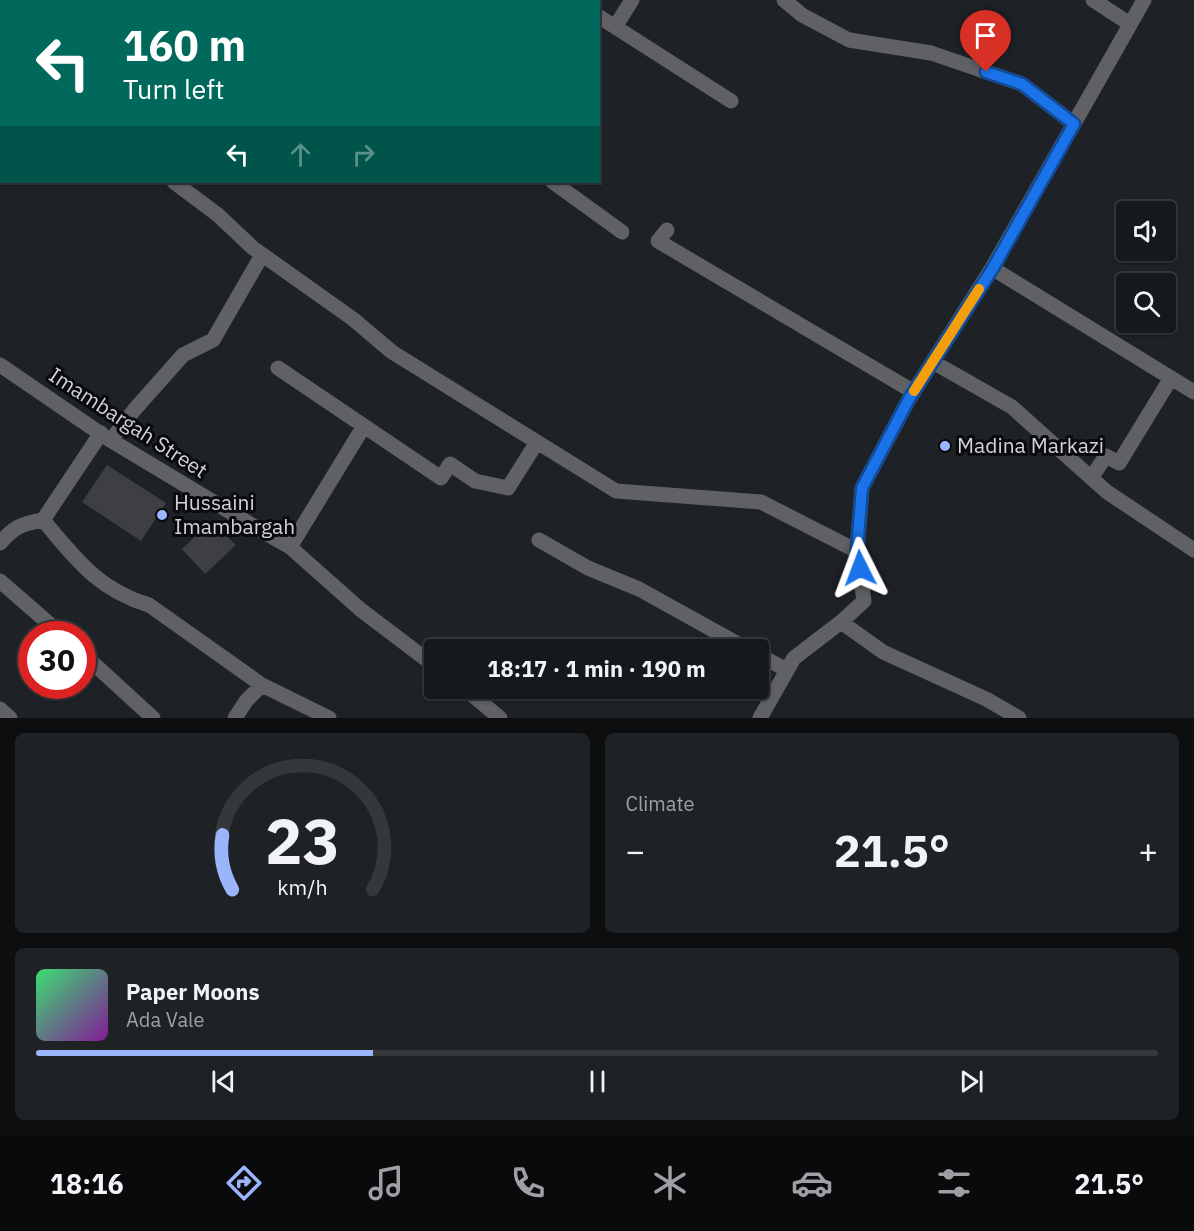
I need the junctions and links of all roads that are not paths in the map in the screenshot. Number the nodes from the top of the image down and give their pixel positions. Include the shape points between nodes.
1 (632, 0) edge
2 (784, 0) edge
3 (1092, 0) edge
4 (1144, 0) edge
5 (600, 17) edge
6 (1130, 24) junction
7 (615, 27) junction
8 (731, 101) dead end
9 (1074, 124) junction
10 (175, 183) edge
11 (554, 183) edge
12 (668, 230) dead end
13 (622, 232) dead end
14 (262, 255) junction
15 (993, 268) junction
16 (933, 362) junction
17 (0, 365) edge
18 (278, 368) dead end
19 (1171, 378) junction
20 (914, 392) junction
21 (1194, 392) edge
22 (364, 426) junction
23 (106, 437) junction
24 (537, 442) junction
25 (1091, 478) junction
26 (43, 520) junction
27 (539, 540) dead end
28 (0, 543) edge
29 (290, 547) junction
30 (1194, 550) edge
31 (857, 551) junction
32 (0, 580) edge
33 (46, 621) edge
34 (842, 622) junction
35 (729, 639) edge
36 (424, 658) edge
37 (769, 660) edge
38 (96, 666) edge
39 (787, 670) junction
40 (262, 685) junction
41 (478, 699) edge
42 (0, 709) edge
43 (10, 718) edge
44 (153, 718) edge
45 (235, 718) edge
46 (329, 718) edge
47 (500, 718) edge
48 (760, 718) edge
49 (1019, 718) edge

1 - 7 street
2 - 9 street via 802,15 849,40 931,52 1022,84
3 - 6 street
4 - 6 street
5 - 7 street
6 - 9 street
7 - 8 street
9 - 15 street
10 - 14 street
11 - 13 street
12 - 20 street via 658,241
14 - 23 street via 213,340 183,355
14 - 24 street via 353,319 392,352
15 - 16 street
15 - 19 street
16 - 20 street
16 - 25 street via 1012,407
17 - 23 street, Imambargah Street
18 - 22 street
19 - 21 street
19 - 25 street via 1119,463 1106,456
20 - 31 street via 862,488
22 - 24 street via 441,478 450,464 475,481 508,488
22 - 29 street
23 - 26 street
23 - 29 street, Imambargah Street
24 - 31 street via 616,491 761,502
25 - 30 street
26 - 28 street via 13,528
26 - 40 street via 99,581 148,605
27 - 35 street
29 - 36 street, Imambargah Street via 361,610
31 - 34 street via 864,601
32 - 33 street
34 - 39 street via 794,658
34 - 49 street via 883,652
37 - 39 street
38 - 44 street
39 - 48 street
40 - 45 street
40 - 46 street
41 - 47 street
42 - 43 street

